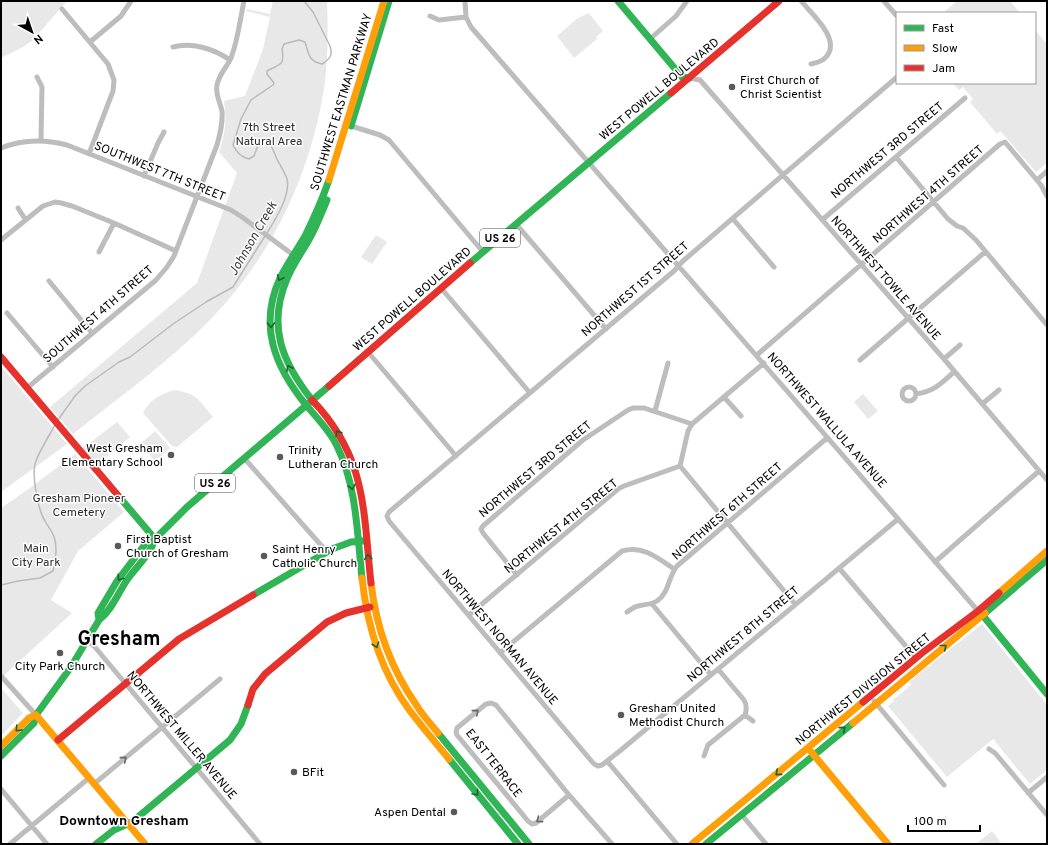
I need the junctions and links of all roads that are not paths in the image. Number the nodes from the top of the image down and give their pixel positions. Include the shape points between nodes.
1 (131, 1) edge
2 (244, 1) edge
3 (384, 1) edge
4 (390, 1) edge
5 (465, 1) edge
6 (618, 1) edge
7 (687, 1) edge
8 (779, 1) edge
9 (801, 1) edge
10 (884, 1) edge
11 (62, 8) dead end
12 (896, 15) dead end
13 (430, 16) dead end
14 (466, 17) junction
15 (650, 39) junction
16 (90, 42) junction
17 (173, 47) dead end
18 (230, 60) junction
19 (811, 64) dead end
20 (37, 77) dead end
21 (689, 78) junction
22 (896, 78) edge
23 (965, 98) dead end
24 (349, 126) junction
25 (164, 132) dead end
26 (41, 140) junction
27 (1, 148) edge
28 (89, 154) junction
29 (896, 157) junction
30 (588, 163) junction
31 (1047, 171) edge
32 (783, 175) junction
33 (144, 176) junction
34 (1037, 180) junction
35 (1047, 196) edge
36 (197, 197) junction
37 (934, 202) junction
38 (18, 208) dead end
39 (25, 219) junction
40 (733, 219) junction
41 (822, 220) junction
42 (114, 223) junction
43 (516, 224) junction
44 (1, 240) edge
45 (176, 251) junction
46 (100, 252) dead end
47 (484, 252) junction
48 (985, 252) junction
49 (296, 257) junction
50 (861, 265) junction
51 (679, 266) junction
52 (774, 267) dead end
53 (49, 281) dead end
54 (441, 288) junction
55 (7, 313) dead end
56 (908, 319) junction
57 (1047, 325) edge
58 (606, 329) junction
59 (92, 333) junction
60 (960, 344) dead end
61 (368, 352) junction
62 (757, 355) junction
63 (1, 357) edge
64 (944, 359) junction
65 (860, 360) dead end
66 (668, 363) dead end
67 (764, 363) junction
68 (53, 367) junction
69 (954, 372) junction
70 (27, 388) junction
71 (999, 390) dead end
72 (530, 393) junction
73 (916, 394) dead end
74 (724, 397) junction
75 (312, 400) junction
76 (982, 404) junction
77 (306, 405) junction
78 (655, 411) junction
79 (741, 416) dead end
80 (692, 424) junction
81 (827, 438) junction
82 (456, 456) junction
83 (244, 458) junction
84 (680, 466) junction
85 (1039, 471) junction
86 (1047, 480) edge
87 (387, 516) joint
88 (898, 519) junction
89 (728, 523) junction
90 (154, 539) junction
91 (358, 541) junction
92 (366, 541) junction
93 (1047, 551) edge
94 (327, 552) junction
95 (1047, 560) edge
96 (936, 562) junction
97 (839, 568) junction
98 (674, 569) junction
99 (517, 575) junction
100 (652, 604) junction
101 (795, 604) junction
102 (374, 606) junction
103 (366, 608) junction
104 (627, 612) dead end
105 (980, 613) junction
106 (469, 615) junction
107 (87, 640) junction
108 (500, 653) junction
109 (916, 658) junction
110 (718, 669) junction
111 (711, 675) junction
112 (1, 676) edge
113 (220, 679) dead end
114 (126, 684) junction
115 (1047, 694) edge
116 (870, 696) junction
117 (875, 703) junction
118 (36, 715) junction
119 (745, 715) junction
120 (753, 721) dead end
121 (162, 727) junction
122 (58, 740) junction
123 (1, 748) edge
124 (808, 748) junction
125 (988, 749) dead end
126 (813, 754) junction
127 (1, 756) edge
128 (704, 756) dead end
129 (607, 761) junction
130 (602, 765) joint
131 (197, 768) junction
132 (1047, 777) edge
133 (89, 778) junction
134 (94, 784) junction
135 (944, 785) dead end
136 (1, 789) edge
137 (1028, 793) junction
138 (569, 795) junction
139 (741, 814) junction
140 (1047, 815) edge
141 (128, 824) junction
142 (32, 826) junction
143 (10, 844) edge
144 (47, 844) edge
145 (96, 844) edge
146 (145, 844) edge
147 (260, 844) edge
148 (518, 844) edge
149 (528, 844) edge
150 (612, 844) edge
151 (676, 844) edge
152 (692, 844) edge
153 (706, 844) edge
154 (766, 844) edge
155 (888, 844) edge

1 - 16 street via 121,16
2 - 18 street, SOUTHWEST 4TH STREET
3 - 24 main road, SOUTHWEST EASTMAN PARKWAY
4 - 24 main road, SOUTHWEST EASTMAN PARKWAY
5 - 14 street
6 - 15 main road
7 - 15 street via 676,16
8 - 21 main road, WEST POWELL BOULEVARD / US 26
9 - 19 street via 825,30 830,41 826,58
10 - 12 street
11 - 16 street
13 - 14 street via 439,20
14 - 30 street, NORTHWEST WALLULA AVENUE via 471,27
15 - 21 main road via 682,77
16 - 28 street via 108,64 114,80 113,91
17 - 18 street via 205,48
18 - 36 street, SOUTHWEST 4TH STREET via 216,87 222,112 221,131
20 - 26 street via 42,87
21 - 30 main road, WEST POWELL BOULEVARD / US 26
21 - 32 street, NORTHWEST TOWLE AVENUE via 700,80
22 - 32 street, NORTHWEST 1ST STREET
23 - 29 street, NORTHWEST 3RD STREET
24 - 47 street via 389,140
24 - 49 main road, SOUTHWEST EASTMAN PARKWAY via 330,193 315,227
25 - 33 street
26 - 27 street, SOUTHWEST 7TH STREET
26 - 28 street, SOUTHWEST 7TH STREET via 67,145
28 - 33 street, SOUTHWEST 7TH STREET
29 - 37 street
29 - 41 street, NORTHWEST 3RD STREET
30 - 43 main road, WEST POWELL BOULEVARD / US 26
30 - 51 street, NORTHWEST WALLULA AVENUE
31 - 34 street
32 - 40 street, NORTHWEST 1ST STREET
32 - 41 street, NORTHWEST TOWLE AVENUE
33 - 36 street, SOUTHWEST 7TH STREET
34 - 35 street
34 - 37 street, NORTHWEST 4TH STREET via 1005,142
36 - 45 street, SOUTHWEST 4TH STREET
36 - 49 street, SOUTHWEST 7TH STREET via 231,210
37 - 48 street via 952,223 968,232
37 - 50 street, NORTHWEST 4TH STREET
38 - 39 street
39 - 42 street via 43,206 61,202
39 - 44 street
40 - 51 street, NORTHWEST 1ST STREET
40 - 52 street
41 - 50 street, NORTHWEST TOWLE AVENUE
42 - 45 street
42 - 46 street
43 - 47 main road, WEST POWELL BOULEVARD / US 26
43 - 58 street
45 - 59 street, SOUTHWEST 4TH STREET via 156,280
47 - 54 main road, WEST POWELL BOULEVARD / US 26
48 - 56 street
48 - 57 street
75 -> 49 main road, SOUTHWEST EASTMAN PARKWAY via 289,368 278,331 281,296
49 -> 77 main road, SOUTHWEST EASTMAN PARKWAY via 282,272 274,294 270,317 271,335 279,366
50 - 56 street, NORTHWEST TOWLE AVENUE
50 - 62 street, NORTHWEST 4TH STREET
51 - 58 street, NORTHWEST 1ST STREET
51 - 62 street, NORTHWEST WALLULA AVENUE
53 - 59 street
54 - 61 main road, WEST POWELL BOULEVARD / US 26
54 - 72 street
55 - 68 street
56 - 64 street, NORTHWEST TOWLE AVENUE
56 - 65 street
58 - 72 street, NORTHWEST 1ST STREET
59 - 68 street, SOUTHWEST 4TH STREET
60 - 64 street
61 - 75 main road, WEST POWELL BOULEVARD / US 26
61 - 82 street
62 - 67 street, NORTHWEST WALLULA AVENUE
63 - 70 main road
64 - 69 street, NORTHWEST TOWLE AVENUE
66 - 78 street
67 - 74 street
67 - 81 street, NORTHWEST WALLULA AVENUE
68 - 70 street, SOUTHWEST 4TH STREET
69 - 73 street via 935,389
69 - 76 street, NORTHWEST TOWLE AVENUE
70 - 90 main road
71 - 76 street
72 - 82 street, NORTHWEST 1ST STREET
74 - 79 street
74 - 80 street
75 - 77 main road, WEST POWELL BOULEVARD / US 26
92 -> 75 main road, SOUTHWEST EASTMAN PARKWAY via 361,489 354,464 344,441
76 - 85 street, NORTHWEST TOWLE AVENUE
77 - 83 main road, WEST POWELL BOULEVARD / US 26
77 -> 91 main road, SOUTHWEST EASTMAN PARKWAY via 332,438 345,464 353,491
78 - 80 street, NORTHWEST 3RD STREET
78 - 99 street, NORTHWEST 3RD STREET via 644,408 628,410 583,440 483,526 481,529
80 - 84 street
81 - 88 street, NORTHWEST WALLULA AVENUE
81 - 89 street, NORTHWEST 6TH STREET
82 - 87 street, NORTHWEST 1ST STREET
83 - 90 main road, WEST POWELL BOULEVARD / US 26
83 - 94 street
84 - 89 street
84 - 99 street, NORTHWEST 4TH STREET via 618,489
85 - 86 street, NORTHWEST TOWLE AVENUE
85 - 96 street
87 - 106 street, NORTHWEST NORMAN AVENUE
88 - 96 street, NORTHWEST WALLULA AVENUE
88 - 97 street, NORTHWEST 8TH STREET
89 - 98 street, NORTHWEST 6TH STREET
89 - 101 street
90 - 107 main road, WEST POWELL BOULEVARD / US 26 via 152,548
91 - 92 main road
91 - 94 main road
91 - 103 main road, SOUTHWEST EASTMAN PARKWAY
102 -> 92 main road, SOUTHWEST EASTMAN PARKWAY
93 - 105 main road, NORTHWEST DIVISION STREET
94 - 114 main road via 183,637
95 - 105 main road, NORTHWEST DIVISION STREET
96 - 105 street, NORTHWEST WALLULA AVENUE
97 - 101 street, NORTHWEST 8TH STREET
97 - 109 street
98 - 100 street, NORTHWEST 6TH STREET via 665,592
98 - 108 street via 644,550 622,551
99 - 106 street, NORTHWEST 4TH STREET
100 - 104 street via 637,606
100 - 111 street
101 - 110 street, NORTHWEST 8TH STREET
102 - 103 main road
102 - 149 main road, SOUTHWEST EASTMAN PARKWAY via 387,652 408,694
103 - 131 main road via 346,613 327,622 265,674 250,695 241,724 234,735
103 -> 148 main road, SOUTHWEST EASTMAN PARKWAY via 379,655 400,698
105 - 109 main road, NORTHWEST DIVISION STREET
105 - 115 main road, NORTHWEST WALLULA AVENUE
117 -> 105 main road, NORTHWEST DIVISION STREET
106 - 108 street, NORTHWEST NORMAN AVENUE
107 - 114 street, NORTHWEST MILLER AVENUE
107 - 118 main road, WEST POWELL BOULEVARD / US 26 via 58,687
108 - 130 street, NORTHWEST NORMAN AVENUE via 594,764
109 - 116 main road, NORTHWEST DIVISION STREET
110 - 111 street, NORTHWEST 8TH STREET
110 - 119 street via 747,705
111 - 129 street, NORTHWEST 8TH STREET
112 - 118 street
113 - 121 street
114 - 121 street, NORTHWEST MILLER AVENUE
114 - 122 main road
116 - 117 street
116 - 124 main road, NORTHWEST DIVISION STREET
126 -> 117 main road, NORTHWEST DIVISION STREET
117 - 135 street
118 - 122 main road
118 -> 123 main road, US 26 via 29,718
118 - 127 main road, US 26 via 34,723
119 - 120 street
119 - 128 street via 708,745
121 - 131 street, NORTHWEST MILLER AVENUE
134 -> 121 street
122 - 133 main road
124 - 126 main road
124 -> 152 main road, NORTHWEST DIVISION STREET
125 - 137 street via 995,753
126 - 139 main road, NORTHWEST DIVISION STREET
126 - 155 main road
129 - 130 street, NORTHWEST 8TH STREET
129 - 151 street
131 - 141 main road
131 - 147 street, NORTHWEST MILLER AVENUE
132 - 137 street
133 - 134 main road
133 - 142 street
134 - 141 main road
136 - 142 street
137 - 140 street
138 -> 138 street, EAST TERRACE via 536,823 528,822 457,735 457,728 486,704 496,705
138 - 150 street, EAST TERRACE
139 - 153 main road, NORTHWEST DIVISION STREET
139 - 154 street
141 - 145 main road via 114,830
141 - 146 main road
142 - 143 street
142 - 144 street

